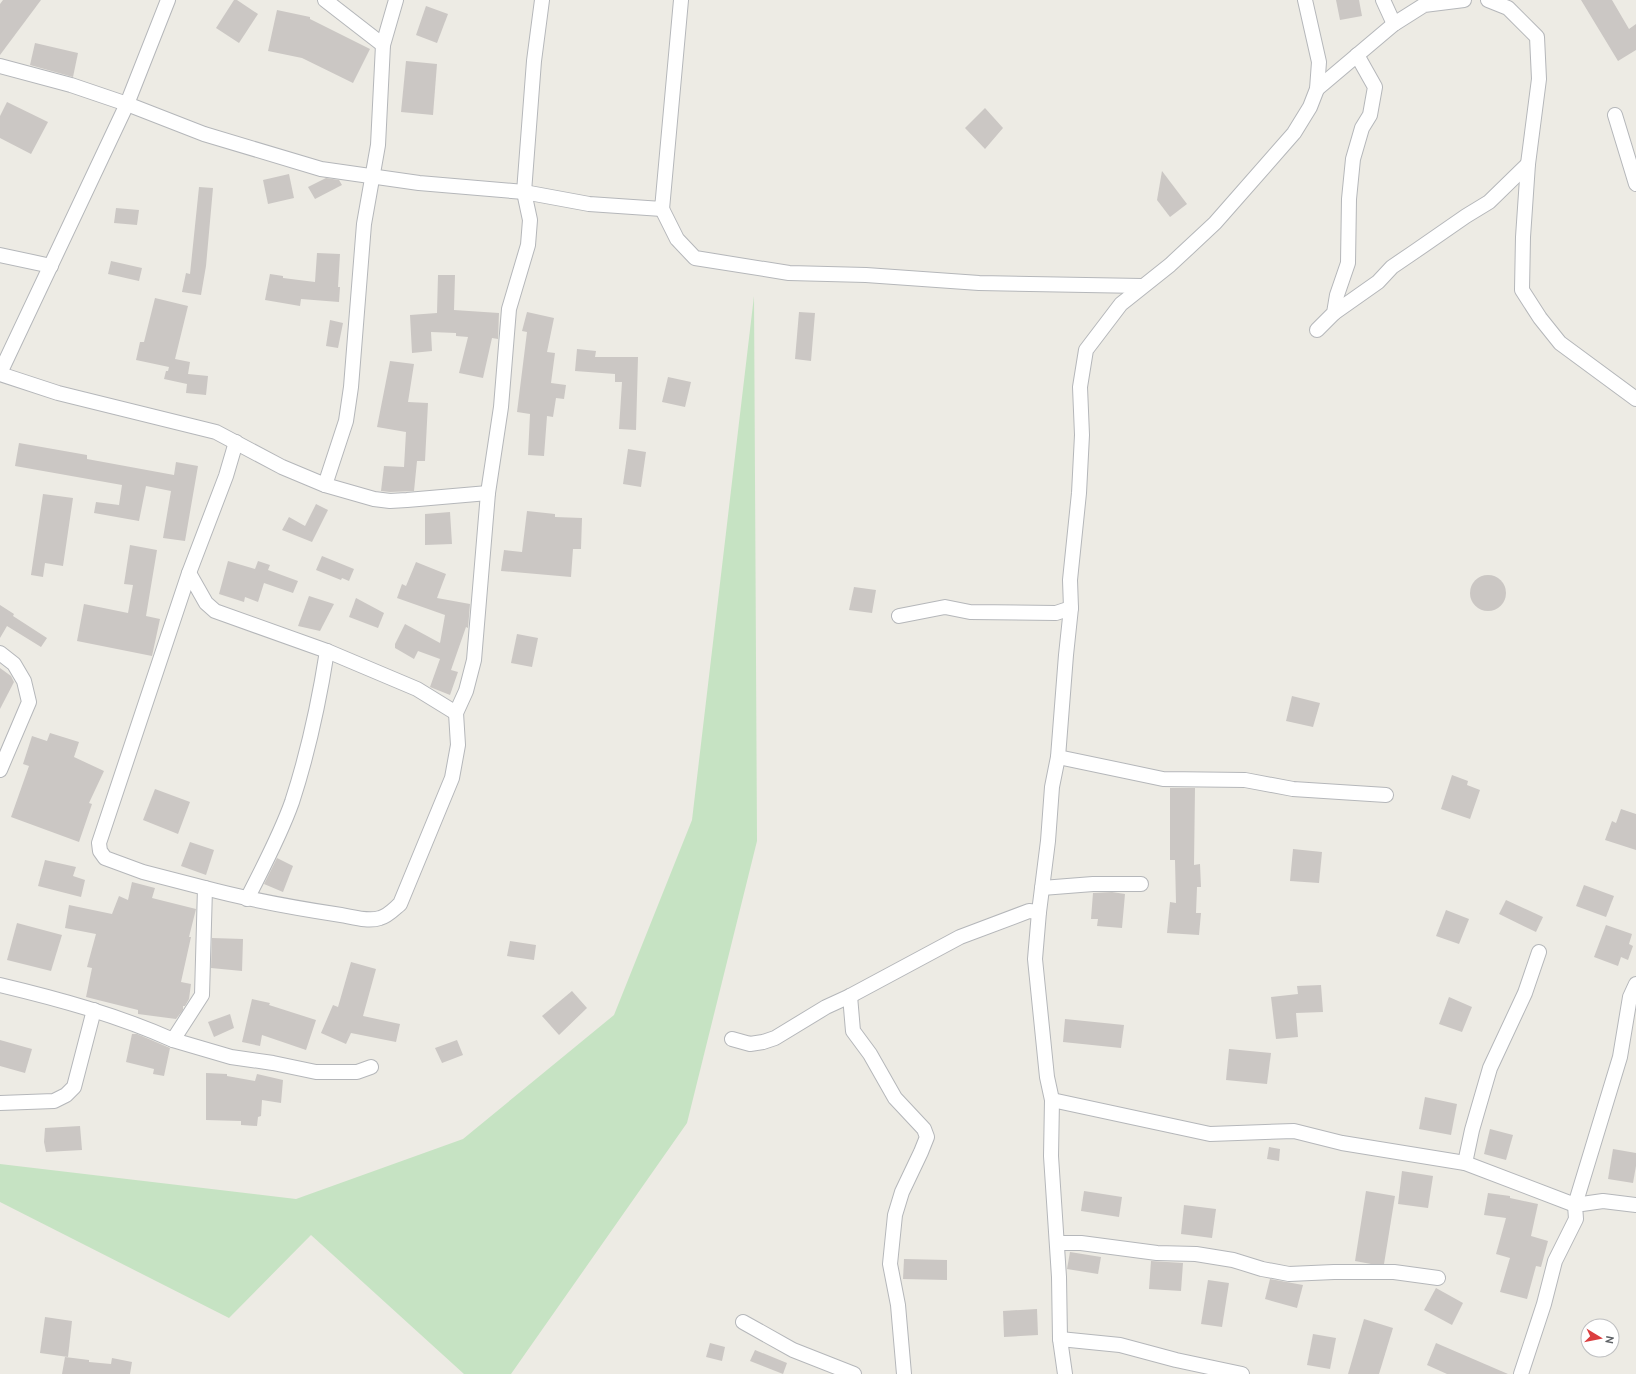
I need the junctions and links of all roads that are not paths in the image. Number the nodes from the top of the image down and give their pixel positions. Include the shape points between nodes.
1 (168, 0) edge
2 (325, 0) edge
3 (396, 0) edge
4 (542, 0) edge
5 (681, 0) edge
6 (1305, 0) edge
7 (1383, 0) edge
8 (1464, 0) edge
9 (1488, 0) edge
10 (1394, 24) junction
11 (384, 45) junction
12 (1357, 55) junction
13 (0, 66) edge
14 (1317, 89) junction
15 (127, 104) junction
16 (1615, 115) dead end
17 (1528, 164) junction
18 (372, 176) junction
19 (1636, 184) edge
20 (524, 192) junction
21 (662, 208) junction
22 (0, 255) edge
23 (51, 266) junction
24 (1142, 286) junction
25 (1334, 313) junction
26 (1317, 330) dead end
27 (0, 373) edge
28 (1636, 399) edge
29 (236, 442) junction
30 (325, 485) junction
31 (488, 493) junction
32 (189, 573) junction
33 (1071, 608) junction
34 (898, 616) dead end
35 (327, 651) junction
36 (0, 653) edge
37 (456, 713) junction
38 (1058, 757) junction
39 (0, 770) edge
40 (1386, 795) dead end
41 (1141, 884) dead end
42 (205, 888) junction
43 (1042, 888) junction
44 (247, 899) junction
45 (1039, 912) junction
46 (1539, 952) dead end
47 (1636, 984) edge
48 (0, 985) edge
49 (850, 996) junction
50 (94, 1010) junction
51 (732, 1039) dead end
52 (173, 1040) junction
53 (371, 1067) dead end
54 (1052, 1100) junction
55 (0, 1102) edge
56 (1465, 1163) junction
57 (1636, 1204) edge
58 (1575, 1205) junction
59 (1057, 1243) junction
60 (1438, 1278) dead end
61 (743, 1322) dead end
62 (1060, 1339) junction
63 (854, 1374) edge
64 (904, 1374) edge
65 (1065, 1374) edge
66 (1242, 1374) edge
67 (1521, 1374) edge

1 - 15 street
2 - 11 street
3 - 11 street
4 - 20 street via 534,61
5 - 21 street
6 - 14 street via 1319,62
7 - 10 street
8 - 10 street via 1424,5
9 - 17 street via 1508,8 1537,37 1539,79
10 - 12 street
11 - 18 street via 378,145
12 - 14 street
12 - 25 street via 1375,87 1370,115 1362,128 1353,159 1349,198 1348,263
13 - 15 street via 71,85
14 - 24 street via 1310,108 1294,133 1216,223 1170,265
15 - 18 street via 204,134 321,169
15 - 23 street
16 - 19 street
17 - 25 street via 1490,202 1392,267 1378,282
17 - 28 street via 1522,290 1560,343
18 - 20 street via 419,183
18 - 30 street via 364,224 346,421
20 - 21 street via 589,204
20 - 31 street via 530,220 528,245 509,310 501,407
21 - 24 street via 677,239 695,258 789,273 866,275 979,283
22 - 23 street
23 - 27 street
24 - 33 street via 1121,304 1086,350 1080,387 1082,435 1070,580
25 - 26 street
27 - 29 street via 58,393 216,432
29 - 30 street via 282,467
29 - 32 street via 226,476
30 - 31 street via 390,501
31 - 37 street via 474,660 466,691
32 - 35 street via 206,603 215,611
32 - 42 street via 99,843 100,851 106,858 143,872
33 - 34 street via 1056,613 970,612 945,607
33 - 38 street
35 - 37 street via 417,689
35 - 44 street via 309,743 291,803
36 - 39 street via 14,664 24,680 29,702
37 - 44 street via 458,745 452,778 400,904 381,918 372,919
38 - 40 street via 1163,779 1245,780 1293,789
38 - 43 street via 1052,787
41 - 43 street
42 - 44 street
42 - 52 street via 202,995
43 - 45 street
45 - 49 street via 1029,911 960,937
45 - 54 street via 1035,959 1047,1077
46 - 56 street via 1525,994 1490,1068
47 - 58 street via 1630,997 1620,1057
48 - 50 street
49 - 51 street via 826,1007 775,1038 750,1044
49 - 64 street via 853,1032 870,1054 895,1098 924,1129 927,1137 895,1214 890,1264 898,1305
50 - 52 street
50 - 55 street via 74,1087 66,1095 54,1101
52 - 53 street via 231,1057 316,1072 356,1072
54 - 56 street via 1210,1134 1294,1131 1342,1143
54 - 59 street via 1051,1156
56 - 58 street
57 - 58 street via 1603,1201
58 - 67 street via 1576,1219 1556,1261
59 - 60 street via 1088,1244 1158,1253 1196,1254 1234,1260 1289,1274 1394,1272
59 - 62 street
61 - 63 street via 793,1350
62 - 65 street
62 - 66 street via 1120,1345

